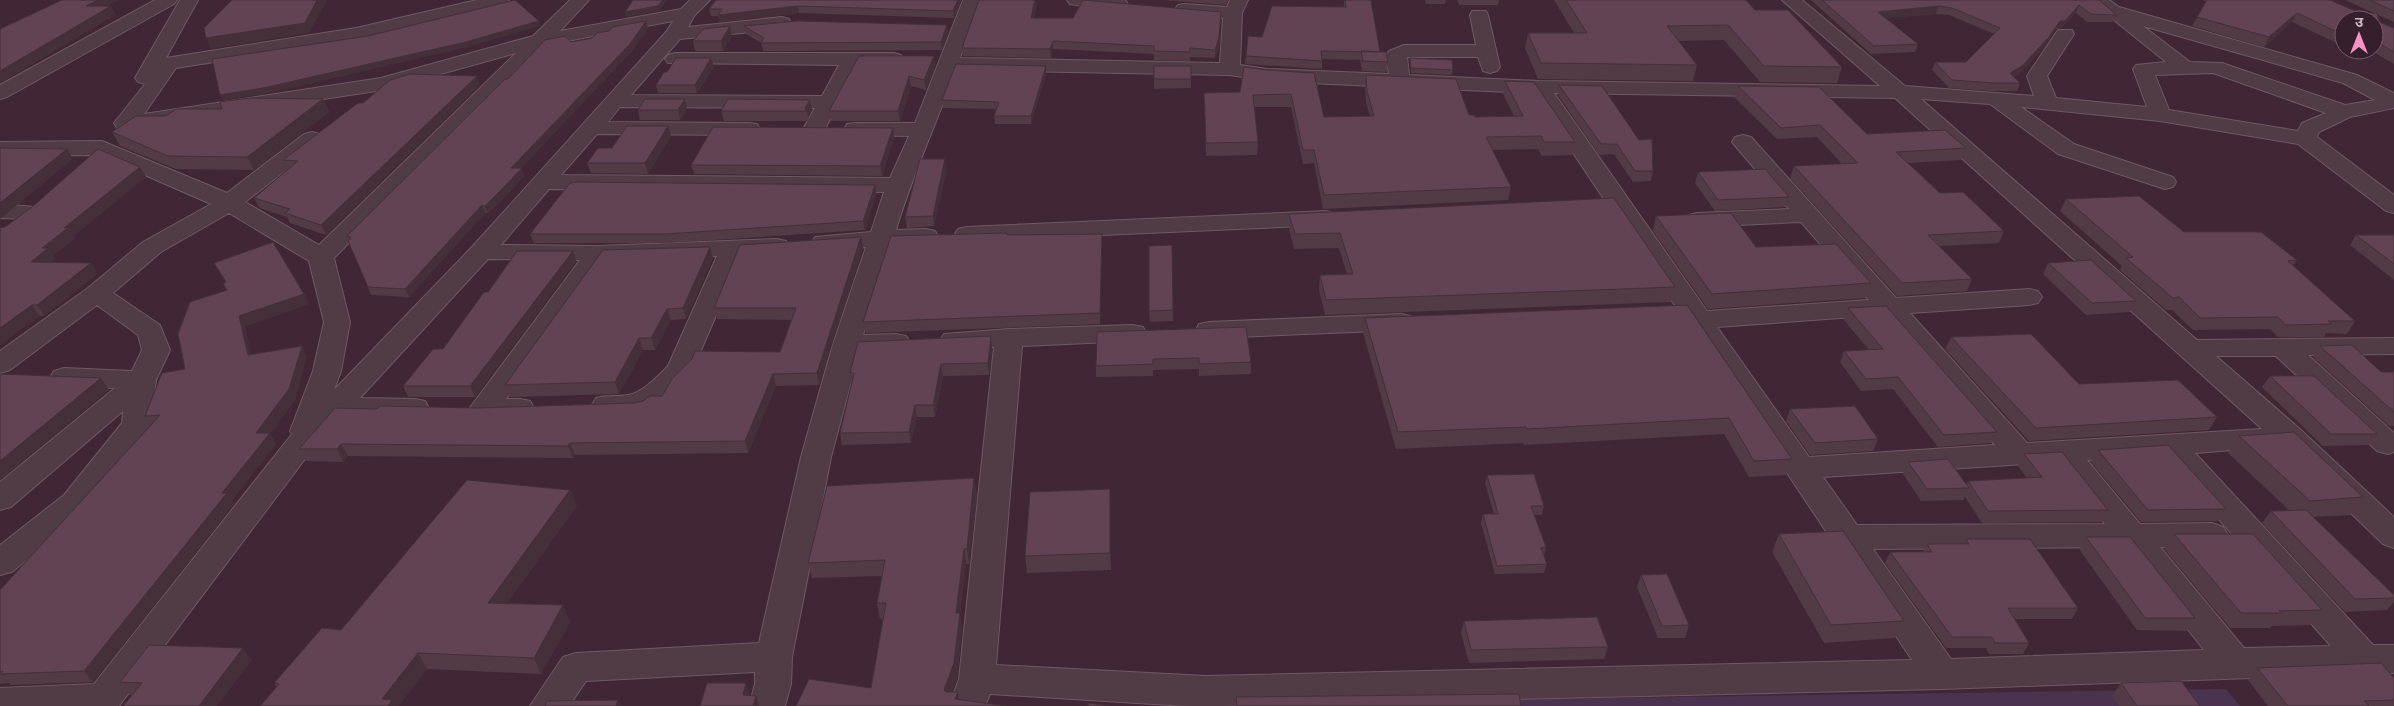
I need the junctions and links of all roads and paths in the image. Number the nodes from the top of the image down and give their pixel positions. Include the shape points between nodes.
1 (168, 0) edge
2 (189, 0) edge
3 (500, 0) edge
4 (580, 0) edge
5 (972, 0) edge
6 (1076, 0) edge
7 (1791, 0) edge
8 (2098, 0) edge
9 (1135, 5) edge
10 (1236, 7) edge
11 (1164, 8) edge
12 (2116, 12) junction
13 (1478, 15) dead end
14 (687, 16) edge
15 (2065, 34) dead end
16 (540, 40) junction
17 (1486, 50) junction
18 (772, 58) junction
19 (650, 59) junction
20 (852, 60) junction
21 (934, 60) junction
22 (1230, 68) junction
23 (2186, 68) junction
24 (1400, 81) junction
25 (383, 84) junction
26 (1494, 85) junction
27 (1539, 88) junction
28 (1900, 92) junction
29 (0, 93) edge
30 (1996, 98) junction
31 (614, 101) junction
32 (2394, 101) edge
33 (743, 102) junction
34 (829, 102) junction
35 (2048, 104) junction
36 (2344, 112) junction
37 (2160, 115) junction
38 (124, 122) junction
39 (591, 128) junction
40 (766, 128) edge
41 (922, 130) junction
42 (2305, 140) junction
43 (1743, 142) dead end
44 (102, 148) junction
45 (0, 149) edge
46 (80, 167) edge
47 (542, 182) junction
48 (2164, 182) dead end
49 (898, 185) junction
50 (229, 203) junction
51 (1592, 206) edge
52 (2394, 206) edge
53 (0, 211) edge
54 (1627, 214) junction
55 (1808, 215) junction
56 (1345, 217) edge
57 (0, 233) edge
58 (882, 238) junction
59 (732, 249) junction
60 (481, 252) junction
61 (598, 253) junction
62 (321, 257) junction
63 (97, 293) junction
64 (2029, 297) dead end
65 (1891, 307) junction
66 (1662, 312) edge
67 (1695, 315) junction
68 (1424, 321) edge
69 (1187, 330) edge
70 (1157, 332) edge
71 (1009, 338) junction
72 (848, 344) junction
73 (2282, 346) junction
74 (2394, 346) edge
75 (2187, 348) junction
76 (0, 364) edge
77 (0, 374) edge
78 (142, 380) junction
79 (579, 406) edge
80 (335, 407) junction
81 (541, 407) edge
82 (484, 409) junction
83 (2290, 437) junction
84 (300, 444) junction
85 (2169, 444) junction
86 (2388, 444) dead end
87 (2019, 453) junction
88 (2065, 453) junction
89 (1800, 468) junction
90 (0, 499) edge
91 (2131, 534) junction
92 (2251, 535) junction
93 (2394, 536) edge
94 (1848, 537) junction
95 (0, 563) edge
96 (774, 657) junction
97 (2379, 659) edge
98 (2234, 663) junction
99 (1941, 674) junction
100 (972, 693) edge
101 (1205, 699) edge
102 (101, 702) edge
103 (0, 703) edge
104 (548, 706) edge
105 (767, 706) edge

1 - 29 street
2 - 38 street via 127,109
3 - 38 street via 356,34 170,63
4 - 16 street
5 - 21 street via 951,26
6 - 9 street
7 - 28 street
8 - 12 street
10 - 11 street
10 - 22 street
12 - 23 street
12 - 32 street via 2350,79
13 - 17 street
14 - 16 street
14 - 18 street via 799,21
14 - 19 street
15 - 35 street via 2037,76
16 - 25 street
16 - 62 street
17 - 24 street via 1404,51 1396,55
17 - 26 street
18 - 19 street
18 - 20 street
18 - 33 street
19 - 31 street
20 - 21 street
20 - 34 street
21 - 22 street
21 - 41 street
22 - 24 street via 1268,75
23 - 36 street via 2216,67
23 - 37 street via 2143,69
24 - 26 street
25 - 38 street
25 - 50 street
26 - 27 street
27 - 28 street
27 - 54 street
28 - 30 street
28 - 75 street
30 - 35 street
30 - 48 street via 2066,149
31 - 33 street
31 - 39 street
32 - 36 street
33 - 34 street
34 - 41 street via 804,129
35 - 37 street
36 - 42 street via 2310,128
37 - 42 street
38 - 44 street
39 - 40 street
39 - 47 street
41 - 49 street
42 - 52 street
43 - 55 street
44 - 45 street
44 - 46 street
44 - 50 street
47 - 49 street
47 - 60 street
49 - 58 street
50 - 62 street
50 - 63 street via 152,247
51 - 54 street
53 - 57 street via 35,206
54 - 55 street via 1667,221
54 - 67 street
55 - 65 street
56 - 58 street
58 - 59 street
58 - 72 street
59 - 61 street
59 - 79 street via 680,370 667,384 636,404
60 - 61 street
60 - 80 street
61 - 82 street
62 - 84 street via 337,322 328,371
63 - 76 street
63 - 78 street via 150,330 156,350
64 - 65 street
65 - 67 street
65 - 87 street
66 - 67 street
67 - 89 street
68 - 69 street
70 - 71 street
71 - 72 street
71 - 100 street
72 - 96 street via 816,457
73 - 74 street
73 - 75 street
73 - 86 street
75 - 83 street
77 - 78 street
78 - 90 street
78 - 95 street via 136,425 75,503
80 - 82 street
80 - 84 street
81 - 82 street
83 - 85 street
83 - 93 street
84 - 102 street
85 - 88 street
85 - 92 street
87 - 88 street
87 - 89 street
88 - 91 street
89 - 94 street
91 - 92 street
91 - 94 street
91 - 98 street
92 - 97 street
94 - 99 street
96 - 104 street via 576,667
96 - 105 street via 773,684
97 - 98 street
98 - 99 street
99 - 101 street
100 - 101 street
102 - 103 street

